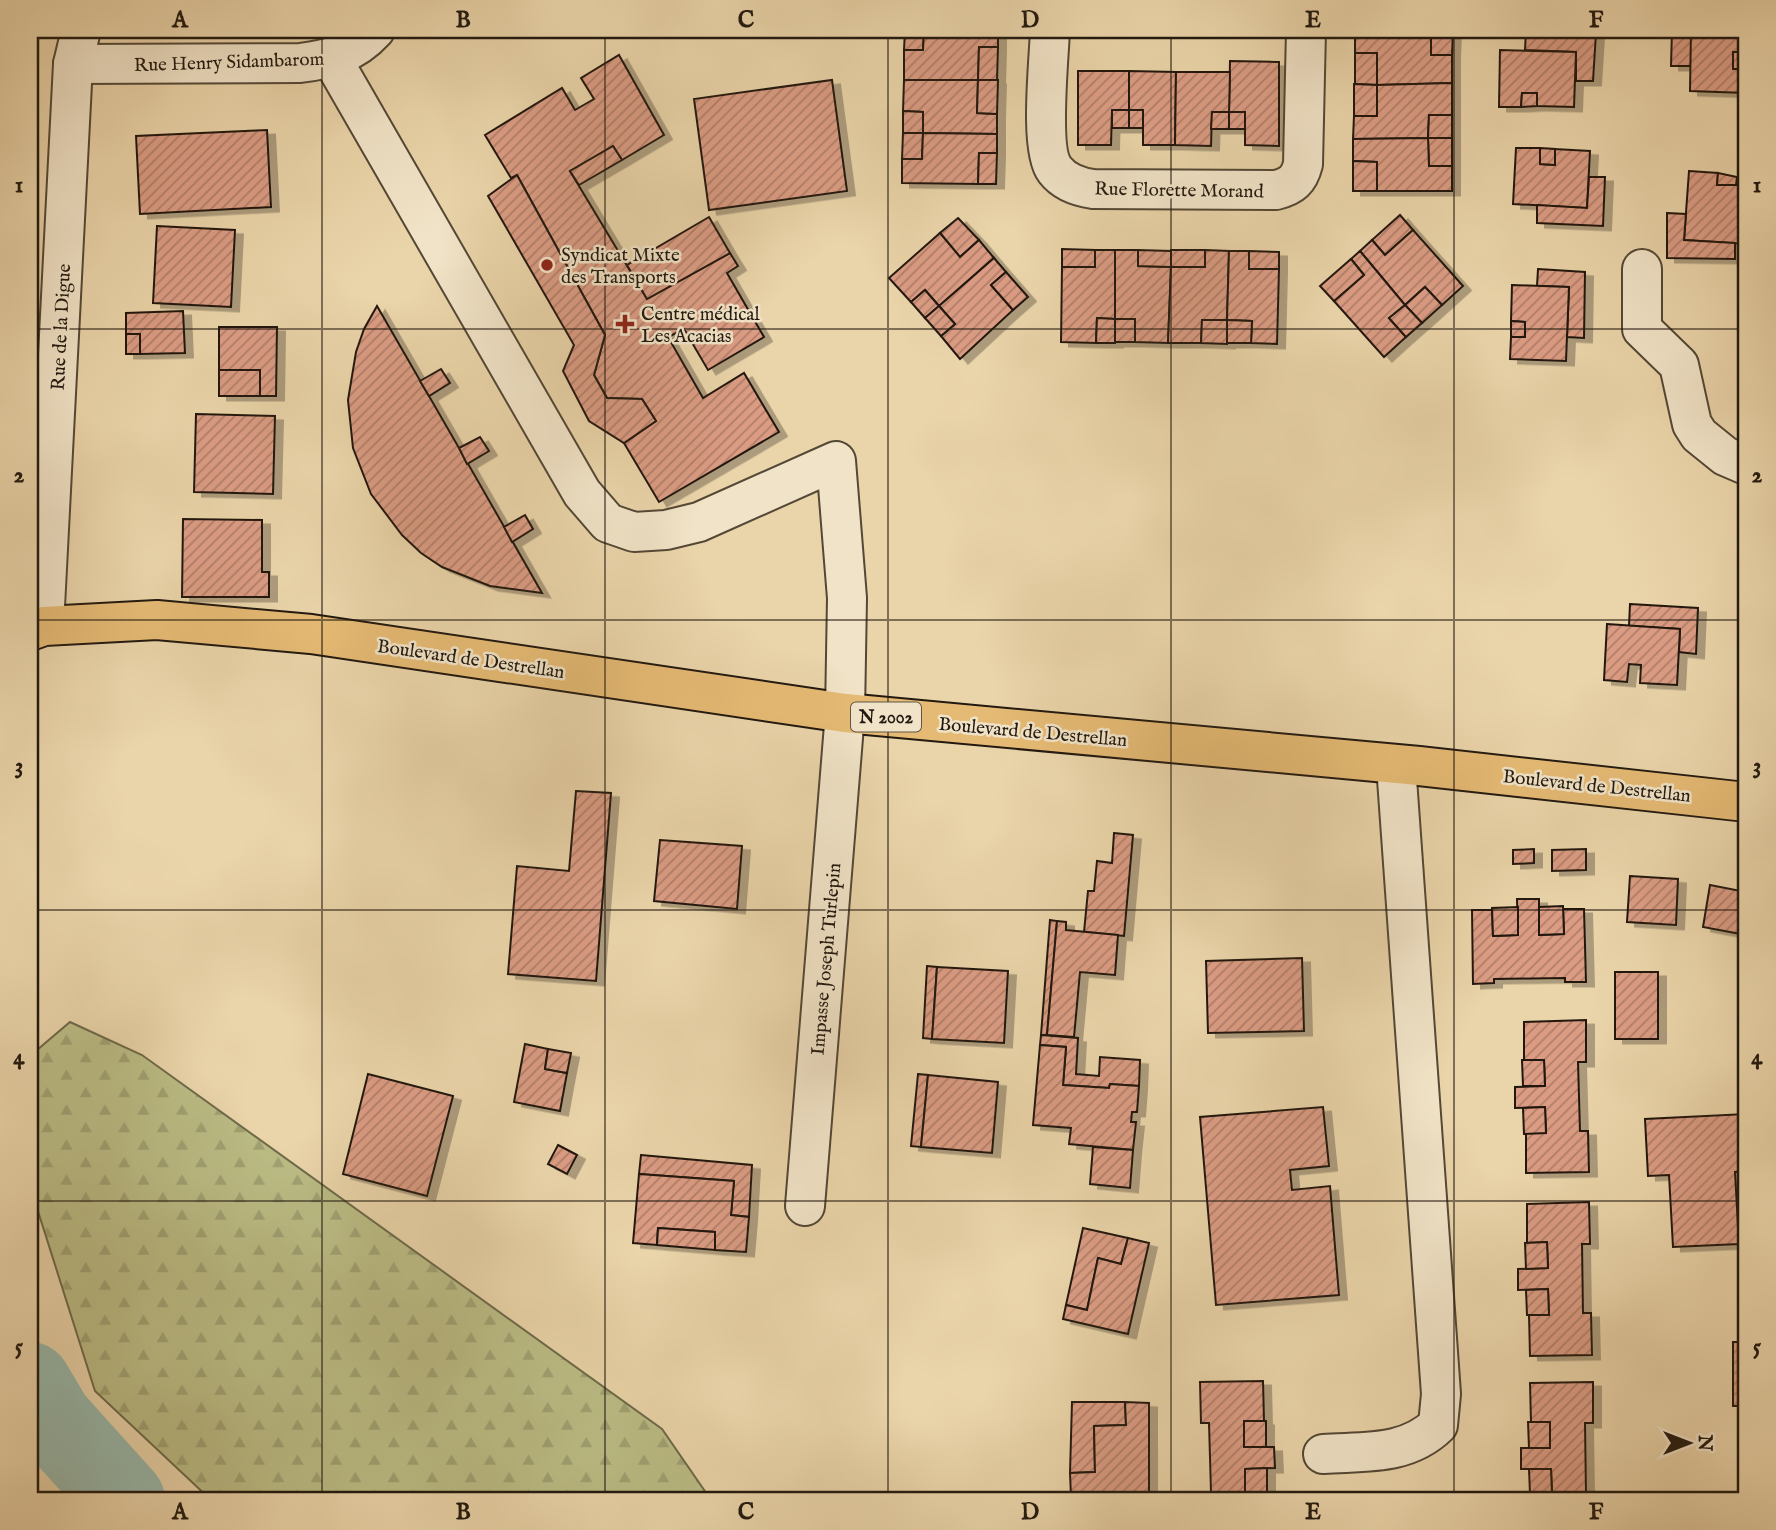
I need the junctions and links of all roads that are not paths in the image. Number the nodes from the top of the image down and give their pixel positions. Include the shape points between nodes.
1 (375, 30) edge
2 (1050, 30) edge
3 (1306, 30) edge
4 (77, 47) edge
5 (332, 59) junction
6 (1642, 270) dead end
7 (1746, 465) edge
8 (37, 628) edge
9 (845, 713) junction
10 (1396, 765) junction
11 (1746, 802) edge
12 (805, 1206) dead end
13 (1323, 1454) dead end

1 - 5 street, Rue Henry Sidambarom
2 - 3 street, Rue Florette Morand via 1047,146 1054,169 1073,185 1276,190 1293,183 1303,164
4 - 5 street, Rue Henry Sidambarom via 300,63
4 - 8 street, Rue de la Digue
5 - 9 street, Impasse Joseph Turlepin via 582,493 608,523 634,532 699,522 836,461 847,598
6 - 7 street via 1642,329 1679,365 1692,424 1710,446
8 - 9 main road, Boulevard de Destrellan / N 2002 via 157,620 311,634
9 - 10 main road, Boulevard de Destrellan / N 2002
9 - 12 street, Impasse Joseph Turlepin
10 - 11 main road, Boulevard de Destrellan / N 2002
10 - 13 street via 1441,1394 1438,1425 1424,1439 1391,1450

